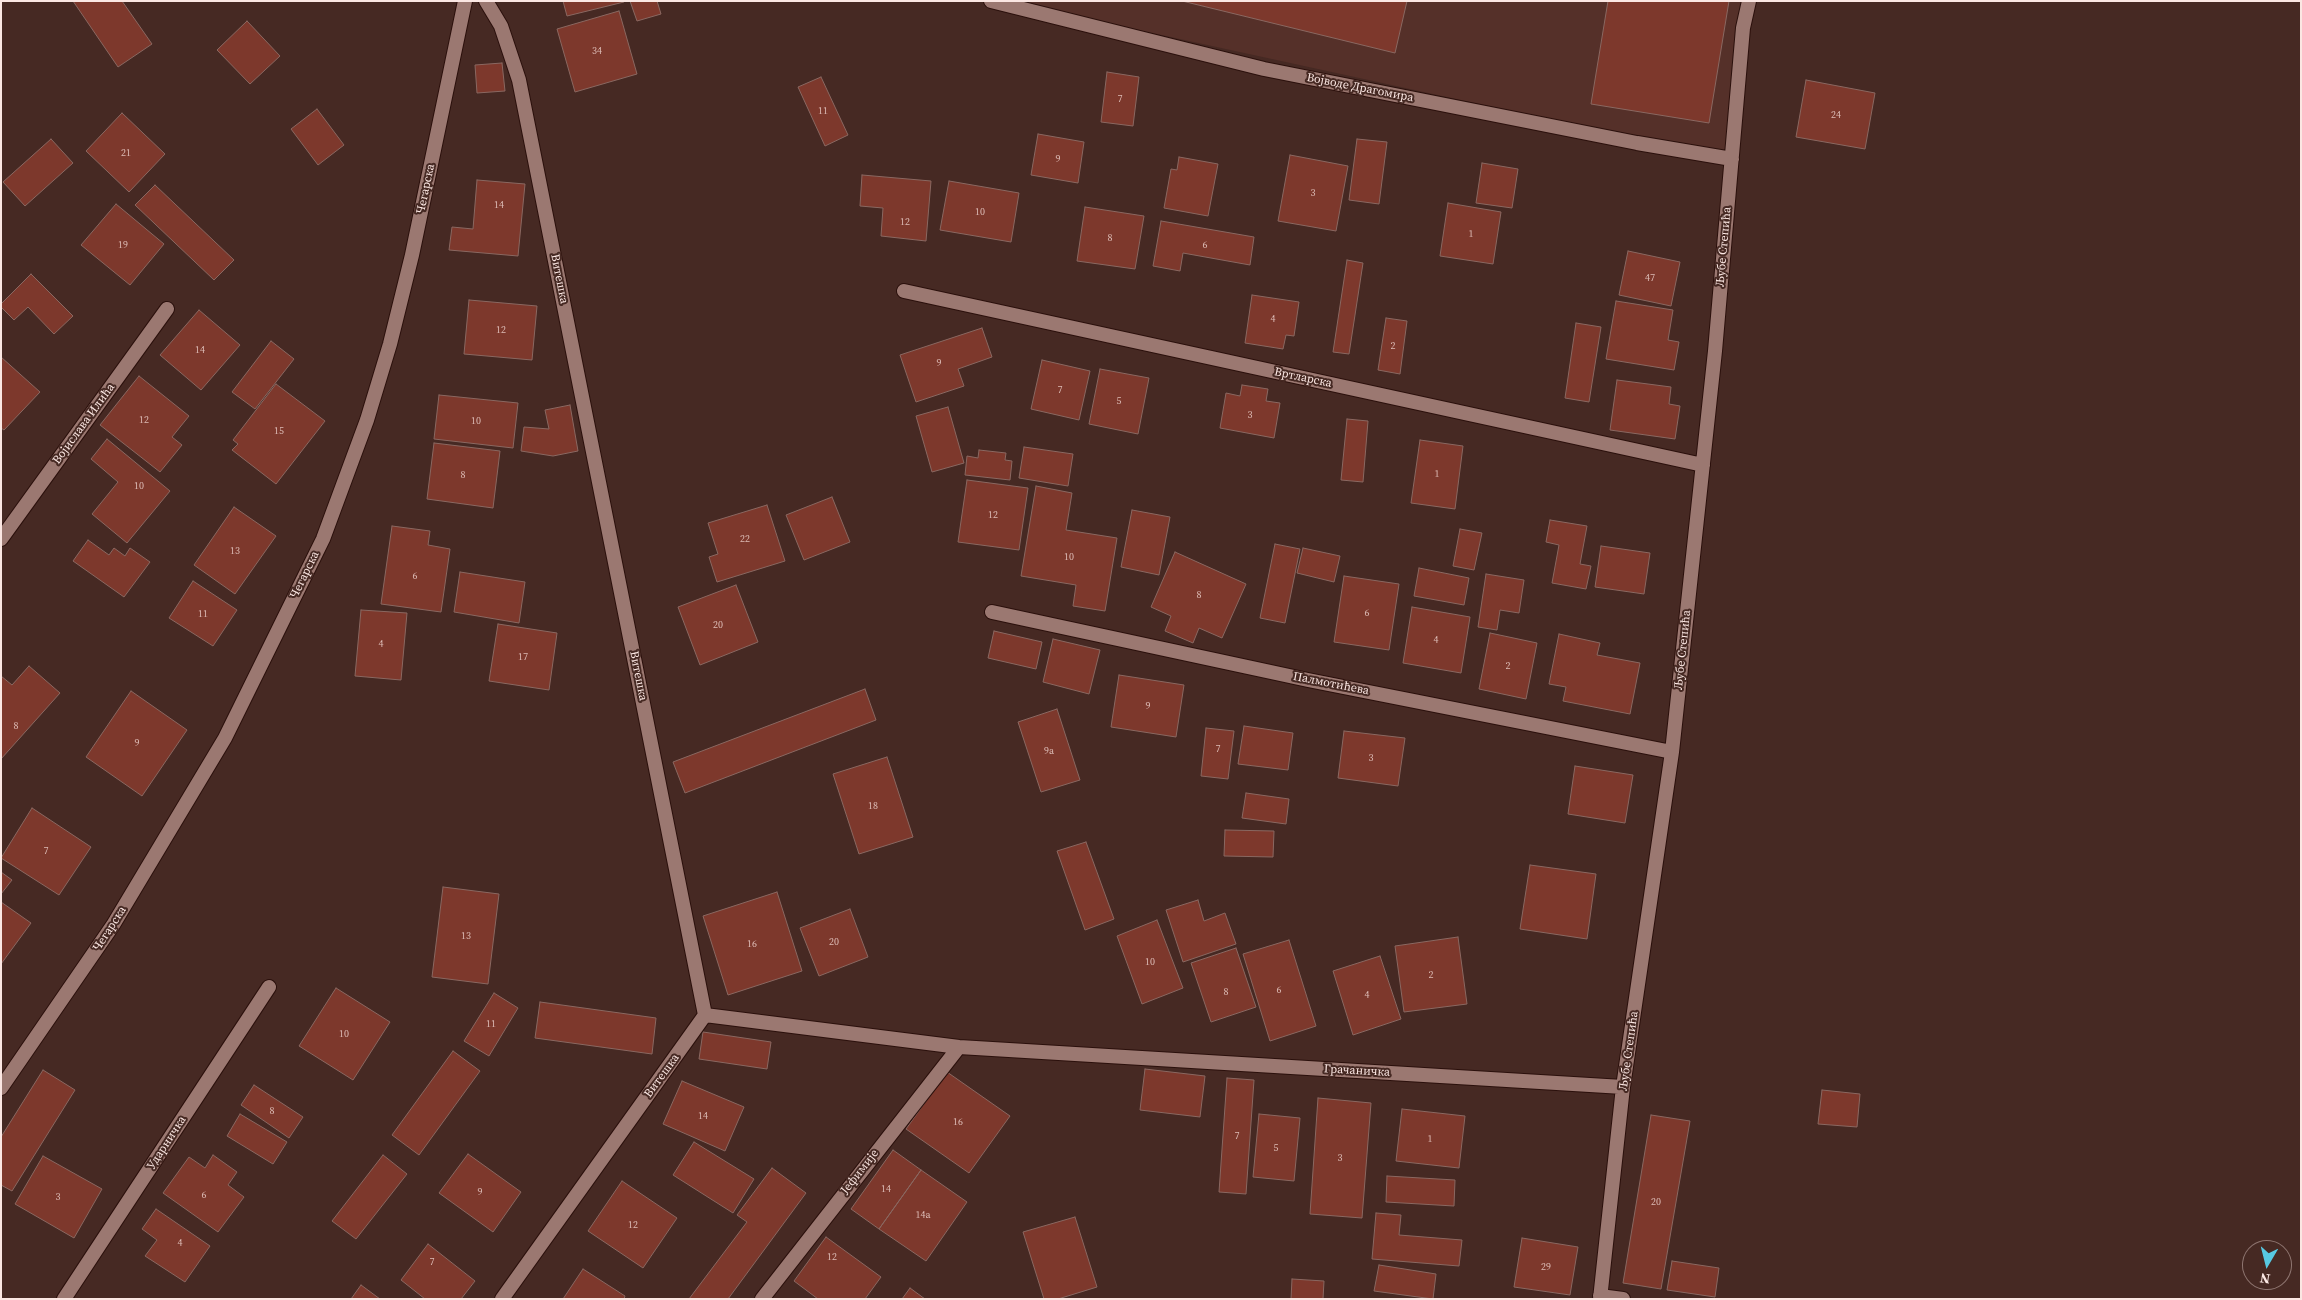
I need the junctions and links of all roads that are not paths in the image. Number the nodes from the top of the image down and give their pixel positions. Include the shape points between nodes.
1 (465, 1) edge
2 (486, 1) edge
3 (991, 1) edge
4 (1748, 1) edge
5 (1732, 159) junction
6 (904, 291) dead end
7 (166, 309) dead end
8 (1703, 465) junction
9 (1, 539) edge
10 (992, 612) dead end
11 (1672, 752) junction
12 (269, 987) dead end
13 (705, 1015) junction
14 (959, 1047) junction
15 (1623, 1087) junction
16 (1, 1088) edge
17 (1600, 1298) edge
18 (64, 1299) edge
19 (502, 1299) edge
20 (762, 1299) edge
21 (1623, 1299) edge

1 - 16 street, Чегарска via 390,344 367,420 323,539 225,738 113,925
2 - 13 street, Витешка via 501,26 520,80
3 - 5 street, Војводе Драгомира via 1264,69
4 - 5 street, Љубе Степића
5 - 8 street, Љубе Степића
6 - 8 street, Вртларска
7 - 9 street, Војислава Илића
8 - 11 street, Љубе Степића
10 - 11 street, Палмотићева via 1308,680
11 - 15 street, Љубе Степића
12 - 18 street, Ударничка
13 - 14 street
13 - 19 street, Витешка
14 - 15 street, Грачаничка
14 - 20 street, Јефимије
15 - 17 street, Љубе Степића
17 - 21 street, Љубе Степића

